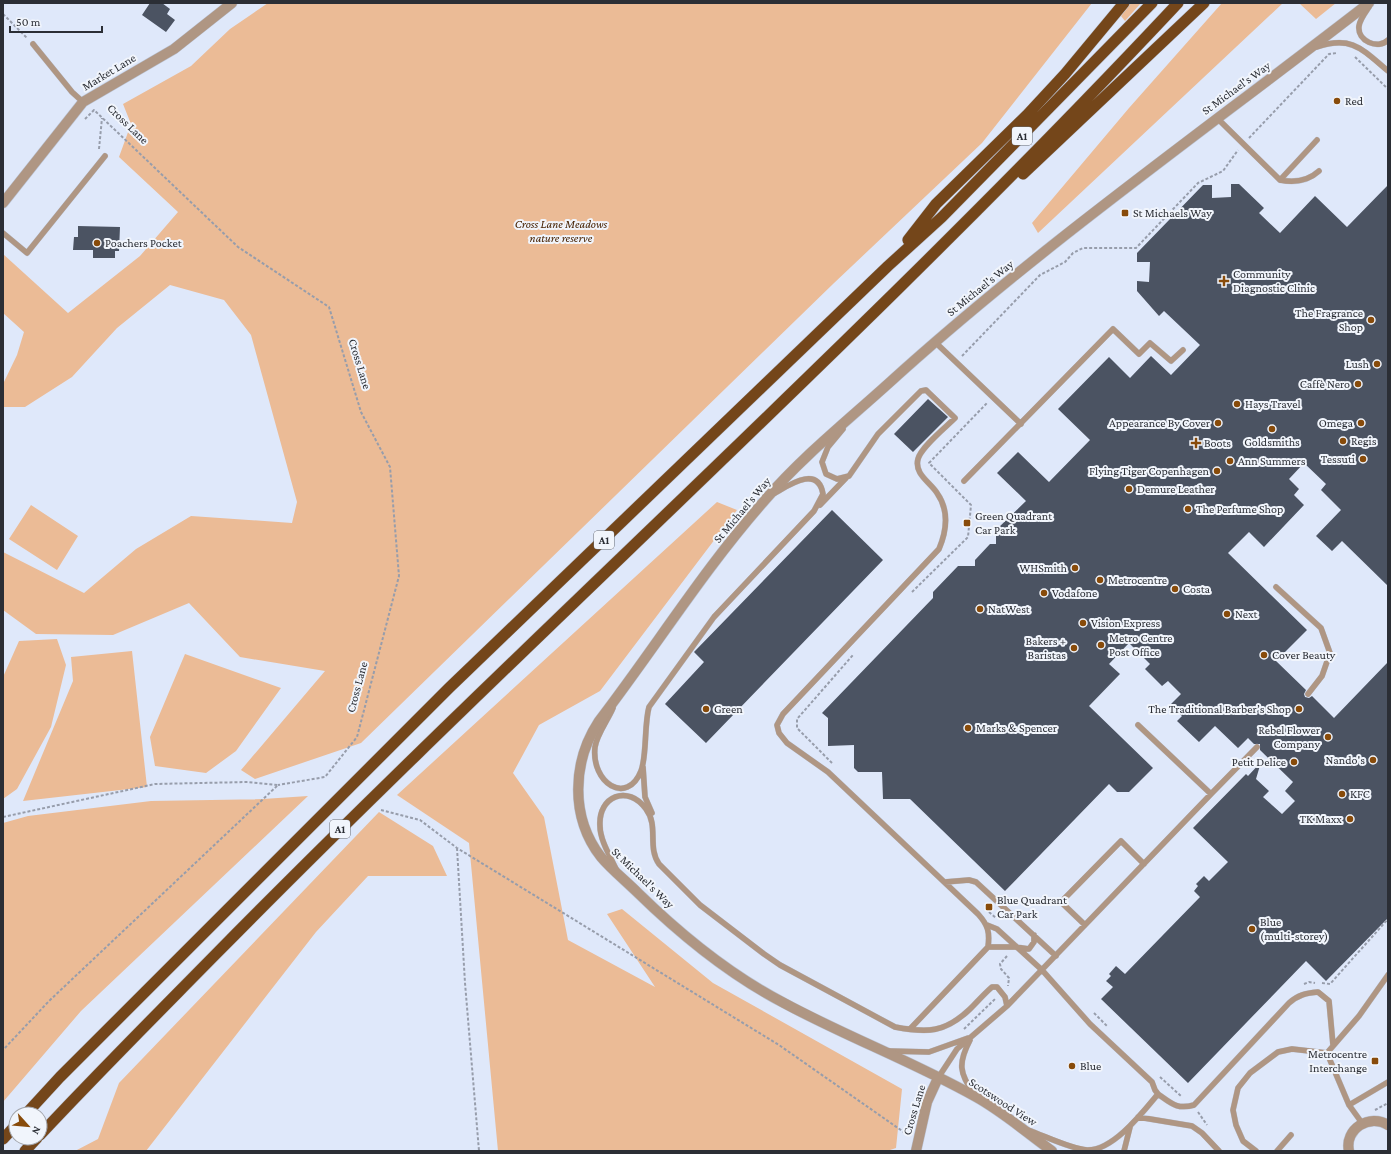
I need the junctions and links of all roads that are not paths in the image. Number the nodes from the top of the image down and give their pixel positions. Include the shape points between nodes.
1 (232, 3) edge
2 (1124, 3) edge
3 (1152, 3) edge
4 (1178, 3) edge
5 (1204, 3) edge
6 (1370, 3) edge
7 (1388, 40) edge
8 (33, 44) road end
9 (1311, 48) junction
10 (1388, 71) edge
11 (83, 102) junction
12 (1217, 118) junction
13 (1317, 140) dead end
14 (105, 156) dead end
15 (1319, 171) dead end
16 (1280, 180) junction
17 (3, 203) edge
18 (3, 233) edge
19 (948, 239) junction
20 (888, 266) junction
21 (935, 342) junction
22 (1183, 350) dead end
23 (860, 408) junction
24 (1021, 424) junction
25 (846, 477) junction
26 (964, 481) dead end
27 (766, 498) junction
28 (814, 511) junction
29 (1276, 587) dead end
30 (624, 689) junction
31 (1308, 694) dead end
32 (1138, 726) dead end
33 (1257, 747) dead end
34 (643, 762) junction
35 (1211, 794) junction
36 (654, 831) junction
37 (1144, 864) junction
38 (618, 873) junction
39 (945, 882) junction
40 (987, 925) junction
41 (1086, 925) junction
42 (1034, 935) junction
43 (988, 947) junction
44 (1015, 947) junction
45 (1056, 956) junction
46 (1042, 970) junction
47 (1388, 975) edge
48 (1007, 1006) junction
49 (910, 1029) junction
50 (972, 1036) junction
51 (1333, 1045) junction
52 (881, 1051) junction
53 (1327, 1053) junction
54 (938, 1078) junction
55 (1388, 1082) edge
56 (1158, 1094) junction
57 (977, 1097) junction
58 (1349, 1105) junction
59 (33, 1106) edge
60 (1138, 1117) junction
61 (1362, 1123) junction
62 (1388, 1125) edge
63 (48, 1126) edge
64 (1018, 1126) junction
65 (1130, 1126) junction
66 (1291, 1134) dead end
67 (916, 1151) edge
68 (1052, 1151) edge
69 (1124, 1151) edge
70 (1219, 1151) edge
71 (1256, 1151) edge
72 (1277, 1151) edge
73 (1349, 1151) edge

1 - 11 street, Market Lane via 174,49
2 - 20 highway via 1027,115 936,204
3 - 20 highway, A1 via 942,217
4 - 19 highway, A1
5 - 19 highway via 1041,158
6 - 7 lane via 1361,19 1358,28 1360,33 1376,45 1382,45
6 - 9 street, St Michael's Way
8 - 11 lane
9 - 10 lane via 1330,42 1347,42
9 - 12 street, St Michael's Way
11 - 17 street, Market Lane
12 - 16 lane
12 - 21 street, St Michael's Way
13 - 16 lane
14 - 18 lane via 27,253
15 - 16 lane via 1304,180
19 - 63 highway, A1 via 468,703 297,872
20 - 59 highway, A1 via 449,688 71,1065
21 - 23 street, St Michael's Way
21 - 24 lane
22 - 24 lane via 1172,361 1150,343 1139,354 1113,329
23 - 25 lane via 828,447 822,462 826,474 837,479
23 - 27 street, St Michael's Way
24 - 26 lane
25 - 28 lane
25 - 39 lane via 854,470 878,434 921,391 926,390 955,418 923,451 918,460 920,473 938,494 945,508 946,525 939,548 783,714 778,721 778,729 787,743 828,772
27 - 28 lane via 801,479 810,479 820,484 823,494
27 - 30 street, St Michael's Way via 728,544
28 - 34 lane via 714,616 649,707 645,721
29 - 31 lane via 1321,628 1330,653 1322,676
30 - 34 lane via 595,745 596,766 599,774 614,788 634,782
30 - 38 street, St Michael's Way via 599,721 586,744 578,800 584,827 601,857
32 - 35 lane
33 - 35 lane
34 - 36 lane via 645,797 654,821
35 - 37 lane
36 - 38 lane via 647,810 635,799 623,795 611,798 603,810 600,827
36 - 49 lane via 654,858 700,906 723,924 780,965 896,1026
37 - 41 lane
37 - 41 lane via 1120,841 1061,902
38 - 52 street, St Michael's Way via 656,910 709,955 783,1003
39 - 40 lane
39 - 42 lane via 976,882
40 - 43 lane
40 - 44 lane via 997,929
41 - 45 lane
42 - 44 lane via 1030,949
42 - 45 lane
43 - 44 lane
43 - 49 lane
44 - 46 lane
45 - 46 lane
46 - 48 lane
46 - 56 lane via 1090,1024 1152,1082
47 - 51 lane via 1359,1016
48 - 49 lane via 1003,992 994,986 963,1016 946,1027 934,1031
48 - 50 lane
50 - 52 lane via 929,1052
50 - 54 lane via 949,1059
50 - 57 lane via 961,1063 962,1074
51 - 53 lane
51 - 56 lane via 1329,1001 1318,992 1296,996 1194,1105 1184,1108
52 - 54 street, St Michael's Way
53 - 58 lane
53 - 71 lane via 1292,1049 1278,1052 1250,1072 1238,1088 1233,1110 1243,1141
54 - 57 street, Scotswood View
54 - 67 street, Cross Lane via 927,1102
55 - 58 lane
56 - 60 lane
57 - 64 street, Scotswood View
58 - 61 lane
60 - 65 lane
60 - 70 lane via 1192,1126
61 - 62 street via 1376,1120
61 - 73 street via 1349,1138
64 - 65 lane via 1073,1147 1088,1150 1103,1146
64 - 68 street, Scotswood View
65 - 69 lane
66 - 72 lane

